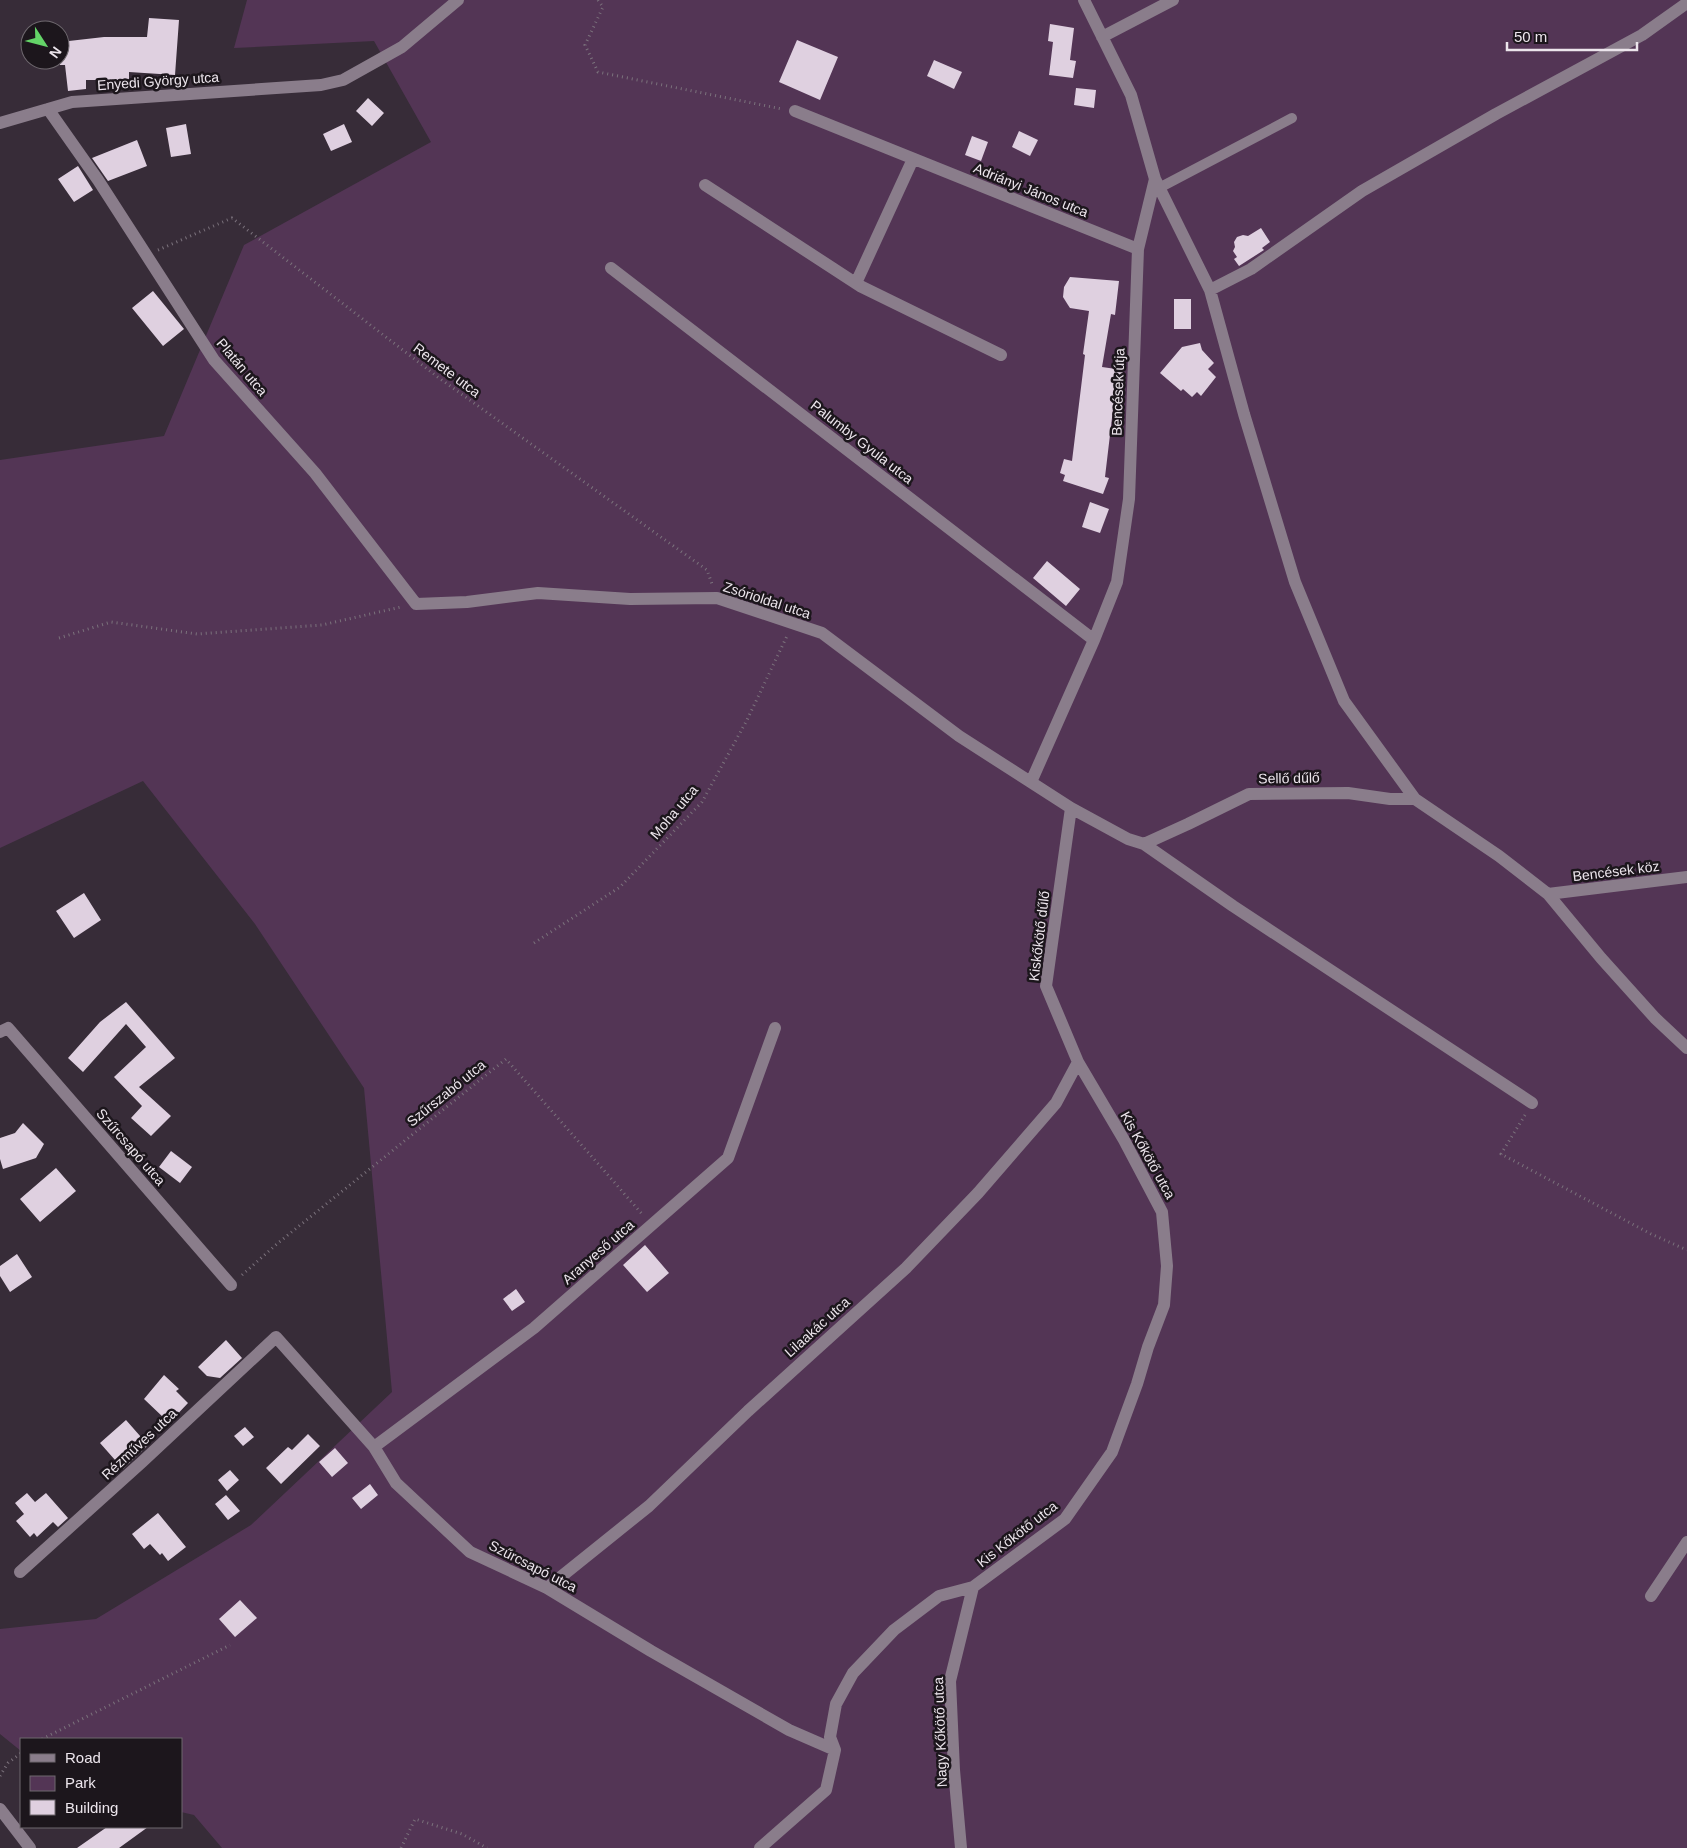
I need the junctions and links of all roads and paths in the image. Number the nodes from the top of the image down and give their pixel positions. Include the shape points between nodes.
1 (458, 0) edge
2 (598, 0) edge
3 (1084, 0) edge
4 (1174, 0) edge
5 (1687, 3) edge
6 (1102, 37) junction
7 (48, 109) junction
8 (795, 111) joint
9 (1292, 118) dead end
10 (0, 123) edge
11 (914, 159) junction
12 (1157, 184) junction
13 (705, 185) dead end
14 (1138, 249) junction
15 (146, 255) junction
16 (611, 268) dead end
17 (856, 283) junction
18 (1210, 290) junction
19 (1001, 355) dead end
20 (717, 598) junction
21 (416, 604) junction
22 (793, 624) junction
23 (59, 638) dead end
24 (1094, 640) junction
25 (1031, 782) junction
26 (1416, 799) junction
27 (1071, 808) junction
28 (1144, 844) junction
29 (1687, 877) edge
30 (1548, 894) junction
31 (534, 943) dead end
32 (775, 1028) dead end
33 (4, 1030) edge
34 (1687, 1048) edge
35 (1078, 1062) junction
36 (1532, 1103) joint
37 (652, 1225) junction
38 (1687, 1250) edge
39 (231, 1285) joint
40 (276, 1337) joint
41 (374, 1447) junction
42 (1687, 1542) edge
43 (20, 1572) dead end
44 (973, 1587) junction
45 (547, 1588) junction
46 (1651, 1596) dead end
47 (230, 1645) dead end
48 (44, 1738) edge
49 (835, 1750) junction
50 (20, 1754) edge
51 (0, 1776) edge
52 (0, 1809) edge
53 (30, 1848) edge
54 (401, 1848) edge
55 (487, 1848) edge
56 (760, 1848) edge
57 (961, 1848) edge

1 - 7 street, Enyedi György utca via 402,47 343,80 320,85 72,102
2 - 8 path via 604,7 585,45 598,72
3 - 6 street, Bencések útja
4 - 6 street
5 - 18 street via 1642,35 1362,191 1250,269
6 - 12 street, Bencések útja via 1131,95
7 - 10 street, Enyedi György utca
7 - 15 street, Platán utca
8 - 11 street, Adriányi János utca
9 - 12 lane
11 - 14 street, Adriányi János utca
11 - 17 street
12 - 14 street, Bencések útja
12 - 18 street
13 - 17 street
14 - 24 street, Bencések útja via 1129,499 1117,582
15 - 20 path, Remete utca via 232,218 439,378 707,570
15 - 21 street, Platán utca via 214,360 315,473
16 - 24 street, Palumby Gyula utca
17 - 19 street
18 - 26 street via 1295,582 1344,701
20 - 21 street, Zsórioldal utca via 630,599 538,593 467,602
20 - 22 street, Zsórioldal utca
21 - 23 path via 322,624 197,634 111,622
22 - 25 street, Zsórioldal utca via 822,633 959,736
22 - 31 path, Moha utca via 747,720 702,802 620,887
24 - 25 street, Bencések útja
25 - 27 street, Zsórioldal utca
26 - 28 street, Sellő dűlő via 1390,800 1348,792 1249,794
26 - 30 street
27 - 28 street, Zsórioldal utca via 1128,839
27 - 35 street, Kiskőkötő dűlő via 1046,986
28 - 36 street, Zsórioldal utca via 1232,906
29 - 30 street, Bencések köz
30 - 34 street via 1649,1012
32 - 37 street, Aranyeső utca via 728,1158
33 - 39 street, Szűrcsapó utca
35 - 44 street, Kis Kőkötő utca via 1162,1212 1167,1266 1164,1305 1112,1452 1065,1519
35 - 45 street, Lilaakác utca via 1056,1103 978,1193 906,1268 649,1506
36 - 38 path via 1501,1154
37 - 39 path, Szűrszabó utca via 506,1060 344,1189
37 - 41 street, Aranyeső utca via 534,1328
40 - 41 street, Szűrcsapó utca
40 - 43 street, Rézműves utca
41 - 45 street, Szűrcsapó utca via 396,1483 470,1552
42 - 46 street
44 - 49 street, Kis Kőkötő utca via 939,1596 894,1630 853,1673 836,1704 830,1737
44 - 57 street, Nagy Kőkötő utca via 950,1680
45 - 49 street, Szűrcsapó utca via 789,1730
47 - 48 path
49 - 56 street, Kis Kőkötő utca via 826,1790
50 - 51 path via 8,1763
52 - 53 street
54 - 55 path via 415,1818 462,1834

